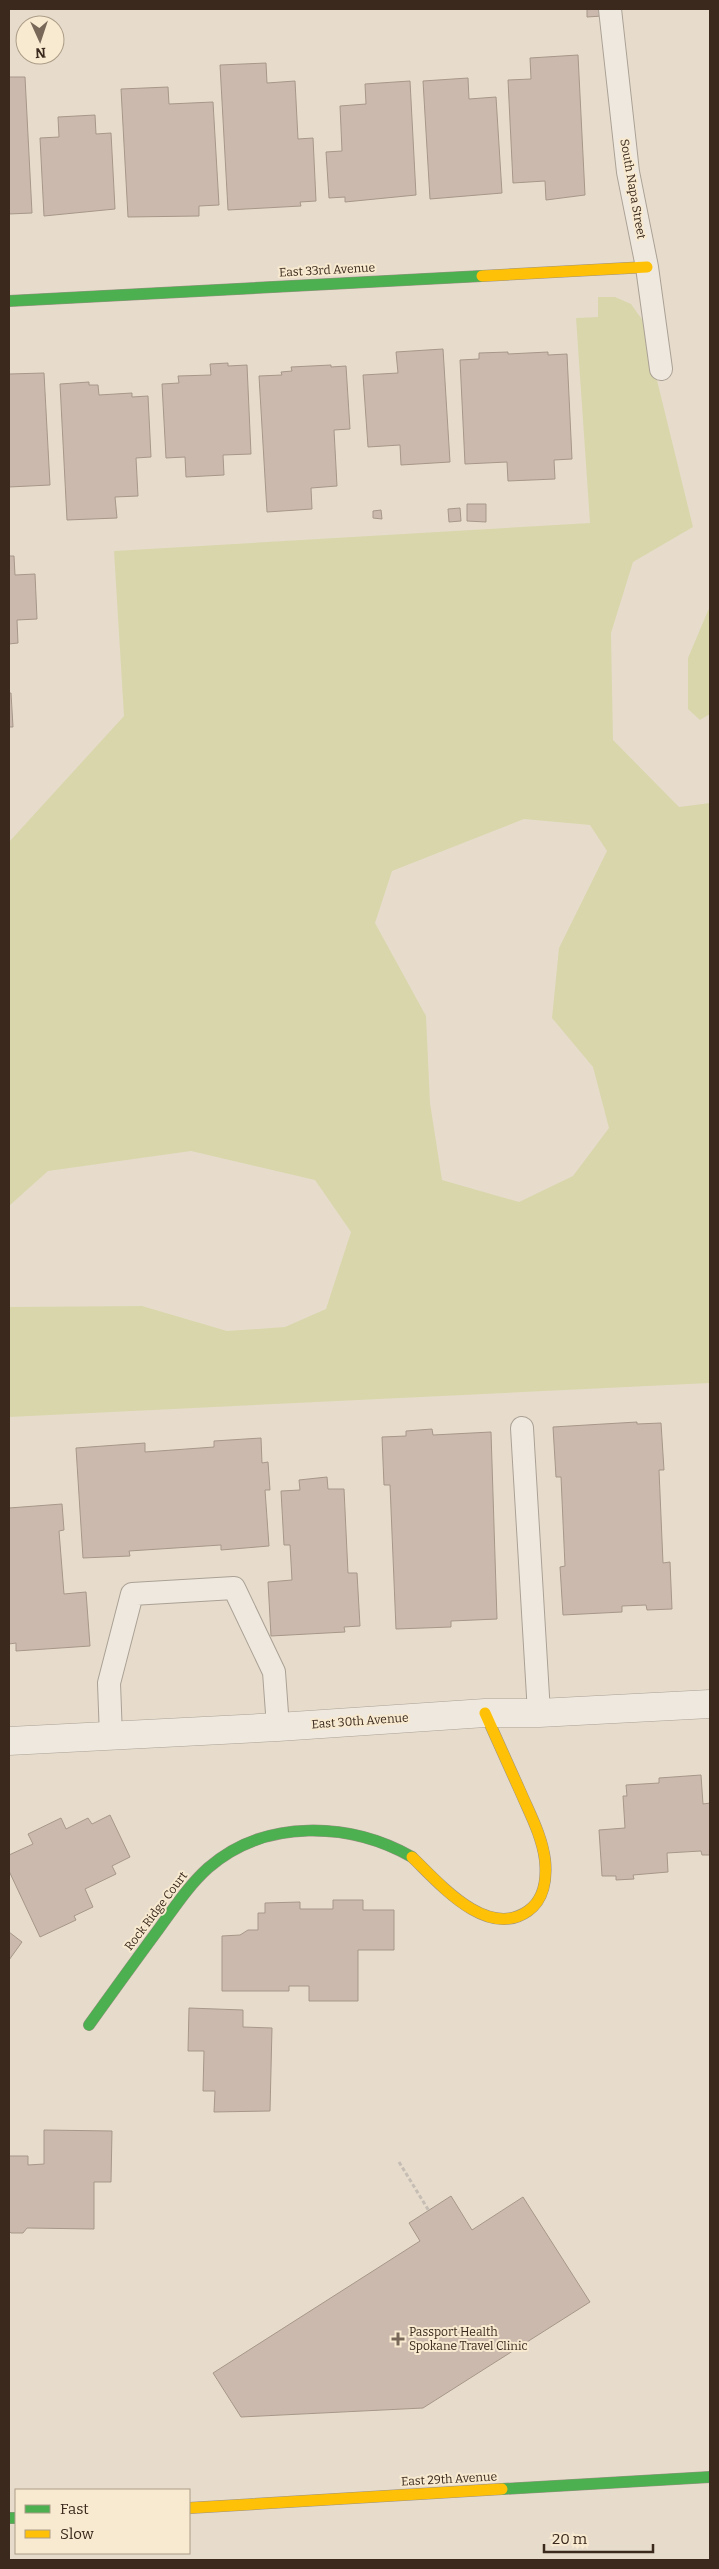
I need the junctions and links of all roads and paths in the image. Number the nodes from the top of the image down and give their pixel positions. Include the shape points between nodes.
1 (610, 9) edge
2 (647, 267) junction
3 (9, 301) edge
4 (661, 369) dead end
5 (522, 1428) dead end
6 (710, 1704) edge
7 (485, 1713) junction
8 (539, 1714) junction
9 (278, 1727) junction
10 (111, 1736) junction
11 (9, 1741) edge
12 (88, 2025) dead end
13 (398, 2162) dead end
14 (429, 2211) dead end
15 (710, 2477) edge
16 (190, 2508) edge

1 - 2 lane, South Napa Street via 628,172
2 - 3 street, East 33rd Avenue
2 - 4 lane, South Napa Street
5 - 8 lane
6 - 8 street, East 30th Avenue
7 - 8 street, East 30th Avenue
7 - 9 street, East 30th Avenue
7 - 12 street, Rock Ridge Court via 537,1829 546,1861 543,1893 535,1906 518,1918 501,1920 484,1916 452,1896 411,1856 365,1836 324,1830 278,1833 239,1848 209,1866 184,1893
9 - 10 street, East 30th Avenue
9 - 10 lane via 274,1672 234,1588 132,1594 109,1683
10 - 11 street, East 30th Avenue
13 - 14 path
15 - 16 street, East 29th Avenue

